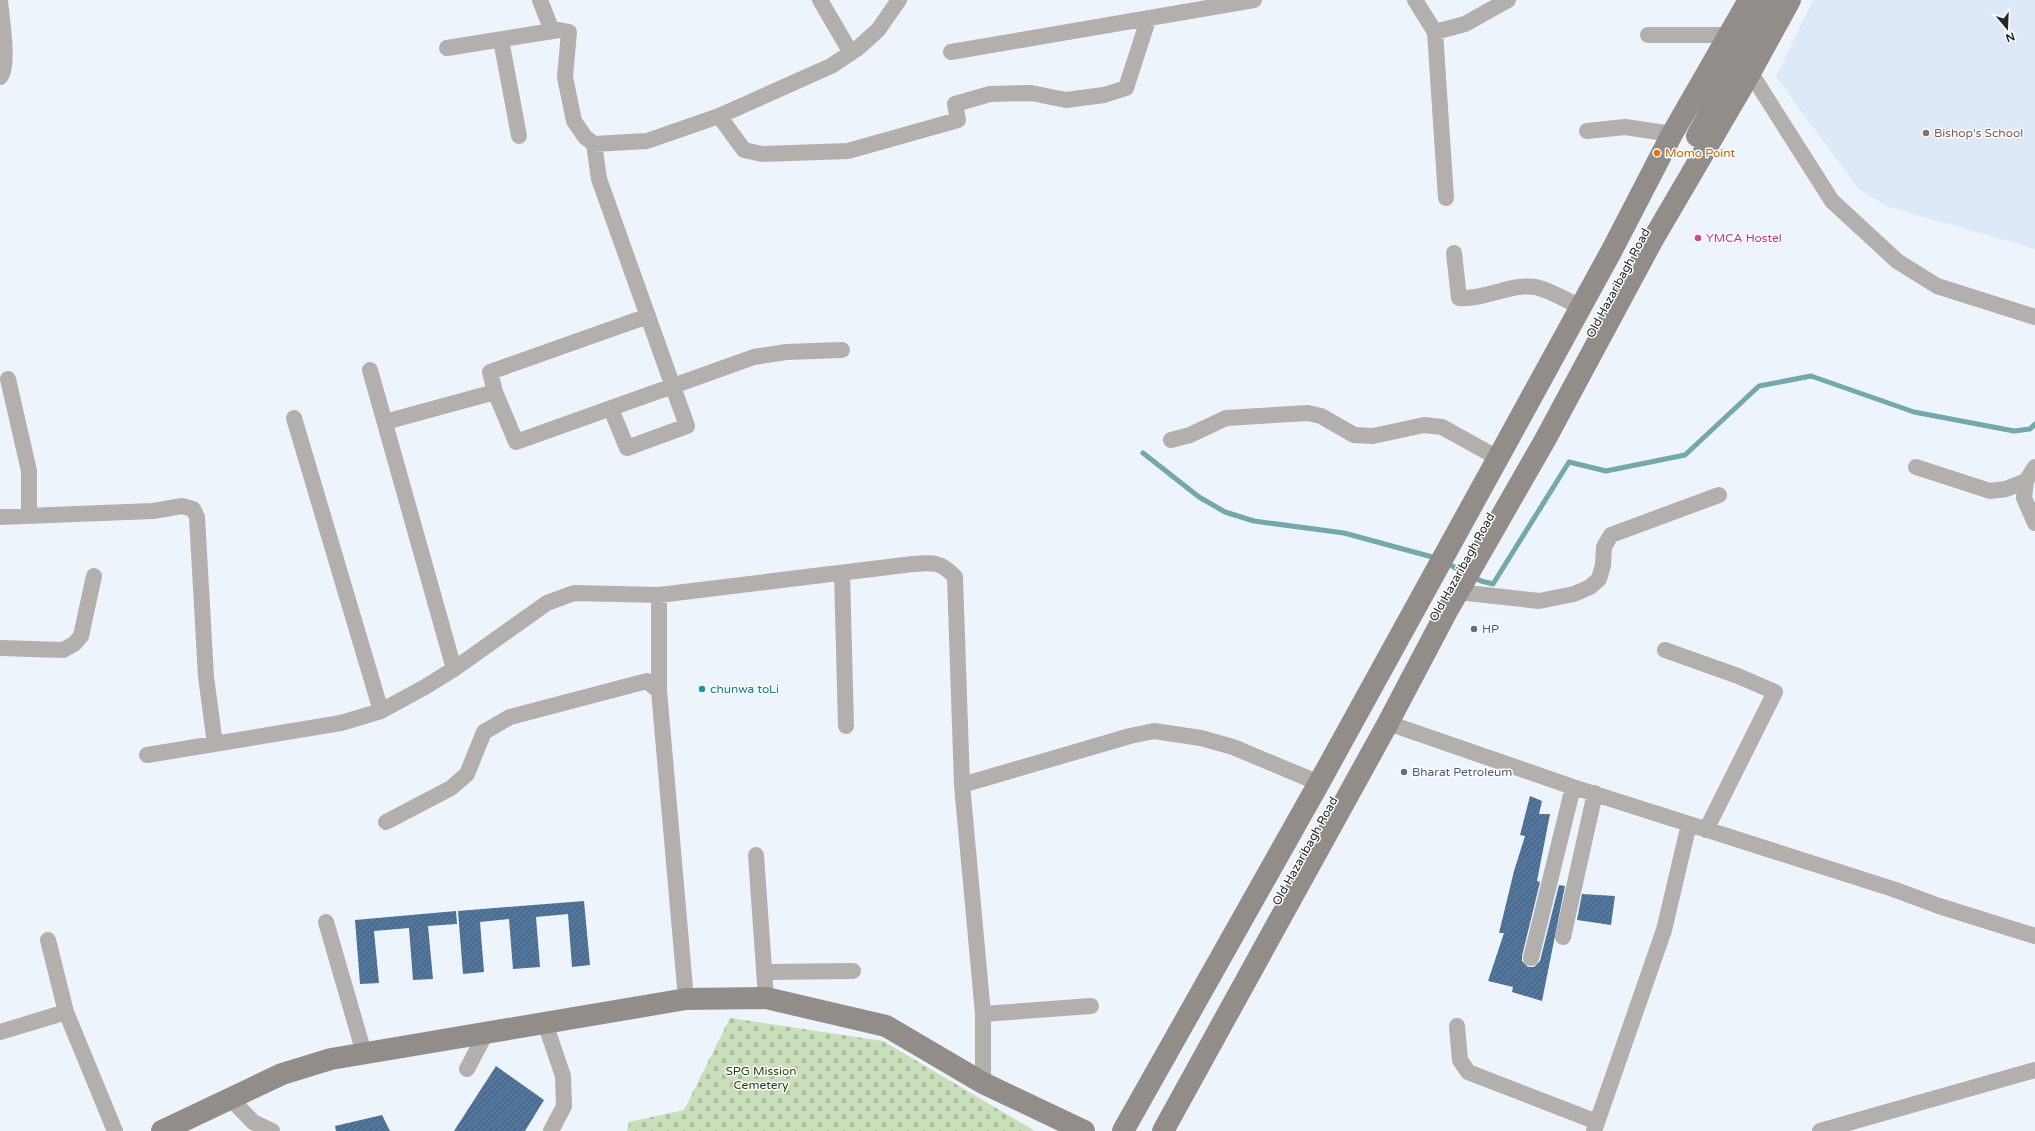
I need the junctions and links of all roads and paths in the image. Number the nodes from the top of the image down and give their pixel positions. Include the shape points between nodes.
1 (0, 0) edge
2 (540, 0) edge
3 (820, 0) edge
4 (898, 0) edge
5 (1254, 0) edge
6 (1415, 0) edge
7 (1508, 0) edge
8 (1749, 0) edge
9 (1758, 0) edge
10 (1771, 0) edge
11 (1790, 0) edge
12 (1148, 20) junction
13 (552, 31) junction
14 (1435, 32) junction
15 (1648, 35) dead end
16 (1729, 35) junction
17 (501, 40) junction
18 (447, 48) dead end
19 (951, 52) dead end
20 (851, 53) junction
21 (1750, 72) junction
22 (0, 77) edge
23 (719, 116) junction
24 (1587, 131) dead end
25 (1672, 134) junction
26 (519, 136) dead end
27 (594, 144) junction
28 (1446, 198) dead end
29 (1454, 253) dead end
30 (1580, 307) junction
31 (648, 316) junction
32 (2035, 317) edge
33 (842, 350) dead end
34 (370, 370) dead end
35 (8, 379) dead end
36 (674, 386) junction
37 (495, 392) junction
38 (611, 409) junction
39 (294, 418) dead end
40 (385, 422) junction
41 (1171, 440) dead end
42 (1498, 458) junction
43 (2035, 466) edge
44 (1916, 467) dead end
45 (2026, 481) junction
46 (1719, 495) dead end
47 (29, 514) junction
48 (0, 517) edge
49 (2035, 523) edge
50 (1456, 570) junction
51 (842, 573) junction
52 (94, 576) dead end
53 (659, 595) junction
54 (0, 648) edge
55 (1665, 650) dead end
56 (454, 669) junction
57 (659, 691) junction
58 (381, 711) junction
59 (1388, 723) junction
60 (846, 726) dead end
61 (215, 744) junction
62 (147, 755) dead end
63 (1319, 783) junction
64 (962, 785) junction
65 (1573, 786) junction
66 (1595, 794) junction
67 (386, 822) dead end
68 (1689, 824) junction
69 (1706, 830) junction
70 (756, 855) dead end
71 (326, 922) dead end
72 (2035, 936) edge
73 (1563, 937) dead end
74 (48, 940) dead end
75 (1531, 958) dead end
76 (853, 971) dead end
77 (764, 972) junction
78 (766, 998) junction
79 (686, 999) junction
80 (1091, 1006) dead end
81 (66, 1012) junction
82 (983, 1014) junction
83 (545, 1023) junction
84 (1457, 1026) dead end
85 (0, 1032) edge
86 (486, 1033) junction
87 (364, 1053) junction
88 (467, 1069) dead end
89 (2035, 1070) edge
90 (983, 1083) junction
91 (231, 1099) junction
92 (1595, 1126) edge
93 (115, 1131) edge
94 (162, 1131) edge
95 (272, 1131) edge
96 (551, 1131) edge
97 (1084, 1131) edge
98 (1123, 1131) edge
99 (1135, 1131) edge
100 (1147, 1131) edge
101 (1163, 1131) edge
102 (1820, 1131) edge

1 - 22 street via 5,63
2 - 13 street
3 - 20 street
4 - 20 street via 878,30
5 - 12 street
6 - 14 street
7 - 14 street via 1465,24
8 - 16 street
9 - 50 street, Old Hazaribagh Road via 1648,198
10 - 50 street, Old Hazaribagh Road via 1600,318
11 - 21 street
12 - 19 street
12 - 23 street via 1126,88 1104,95 1066,100 1031,93 990,94 955,104 958,120 848,151 762,154 744,150
13 - 17 street
13 - 27 street via 569,32 565,77 574,120 585,137
14 - 28 street
15 - 16 street
16 - 25 street
17 - 18 street
17 - 26 street
20 - 23 street via 831,66
21 - 32 street via 1832,201 1897,261 1937,286
21 - 50 street via 1652,241 1545,440
23 - 27 street via 647,141
24 - 25 street via 1625,127
25 - 30 street
27 - 31 street via 599,179
29 - 30 street via 1459,298 1472,299 1522,287 1536,287
30 - 42 street
31 - 36 street
31 - 37 street via 490,372
33 - 36 street via 786,352 754,357
34 - 40 street
35 - 47 street via 29,471
36 - 38 street
36 - 38 street via 686,426 627,448
37 - 38 street via 516,442
37 - 40 street
39 - 58 street
40 - 56 street
41 - 42 street via 1201,431 1213,422 1226,418 1308,413 1321,416 1354,435 1373,436 1424,425 1442,427
42 - 50 street
43 - 45 street
44 - 45 street via 1990,491 2006,489
45 - 49 street via 2024,498
46 - 50 street via 1611,535 1604,547 1599,579 1590,587 1574,594 1539,600
47 - 48 street
47 - 61 street via 153,511 182,506 192,509 197,516 206,678
50 - 59 street
50 - 63 street
50 - 99 street, Old Hazaribagh Road via 1370,716
50 - 100 street, Old Hazaribagh Road via 1380,720
51 - 53 street
51 - 60 street
51 - 64 street via 931,562 944,566 955,577
52 - 54 street via 81,636 74,644 63,650
53 - 56 street via 574,593 560,597 547,603
53 - 57 street
55 - 69 street via 1775,692
56 - 58 street
57 - 67 street via 647,681 510,717 484,732 467,774 451,788
57 - 79 street
58 - 61 street via 341,723
59 - 65 street
59 - 101 street
61 - 62 street
63 - 64 street via 1233,747 1200,738 1154,731
63 - 98 street
64 - 82 street
65 - 66 street
65 - 75 street
66 - 68 street
66 - 73 street
68 - 69 street
68 - 92 street via 1664,930
69 - 72 street
70 - 77 street
71 - 87 street
74 - 81 street
76 - 77 street
77 - 78 street
78 - 79 street
78 - 90 street via 886,1026
79 - 83 street
80 - 82 street
81 - 85 street
81 - 93 street
82 - 90 street
83 - 86 street
83 - 96 street via 563,1076 564,1106
84 - 92 street via 1460,1060 1468,1072
86 - 87 street
86 - 88 street
87 - 91 street via 330,1059 282,1074
89 - 102 street
90 - 97 street
91 - 94 street
91 - 95 street via 253,1122

